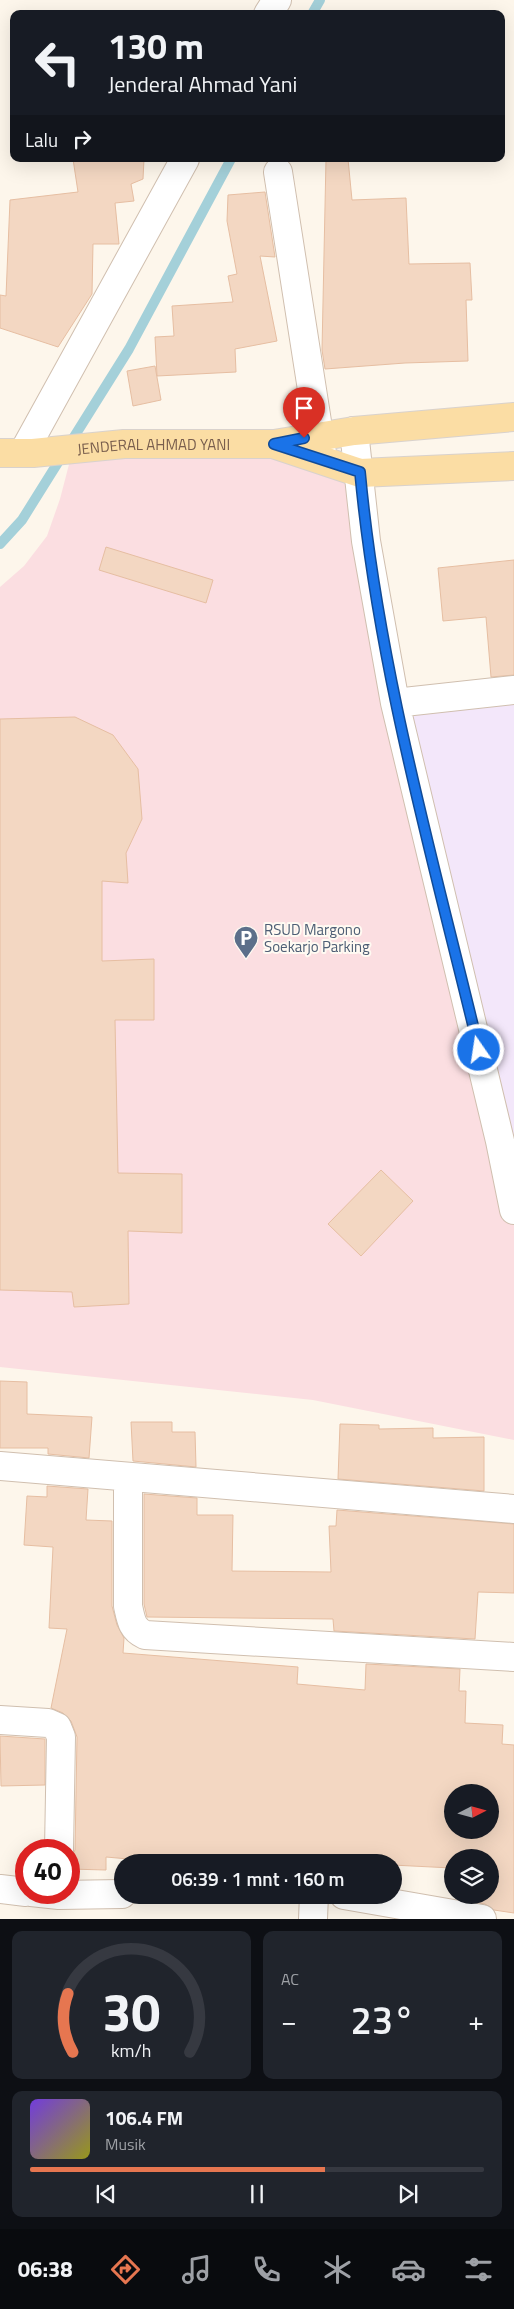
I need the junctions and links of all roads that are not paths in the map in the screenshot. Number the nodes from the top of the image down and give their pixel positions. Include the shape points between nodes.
1 (184, 162) edge
2 (278, 172) dead end
3 (514, 417) edge
4 (354, 431) junction
5 (321, 449) junction
6 (19, 453) edge
7 (514, 466) edge
8 (360, 472) junction
9 (514, 690) edge
10 (396, 703) junction
11 (514, 1210) edge
12 (0, 1466) edge
13 (128, 1478) junction
14 (514, 1509) edge
15 (514, 1657) edge
16 (0, 1720) edge
17 (59, 1839) edge
18 (0, 1890) edge
19 (15, 1891) edge
20 (80, 1894) edge
21 (114, 1894) edge
22 (314, 1904) edge
23 (396, 1904) edge
24 (313, 1919) edge
25 (482, 1919) edge

1 - 6 street
2 - 5 street
3 - 4 main road, JENDERAL AHMAD YANI
4 - 5 main road, JENDERAL AHMAD YANI
4 - 8 street
5 - 6 main road, JENDERAL AHMAD YANI via 274,444 124,444
5 - 8 main road, JENDERAL AHMAD YANI
7 - 8 main road, JENDERAL AHMAD YANI
8 - 10 street via 366,541
9 - 10 street
10 - 11 street
12 - 13 street
13 - 14 street
13 - 15 street via 128,1606 136,1631 146,1635
16 - 17 street via 48,1723 57,1727 61,1737
18 - 19 street
20 - 21 street
22 - 24 street
23 - 25 street

